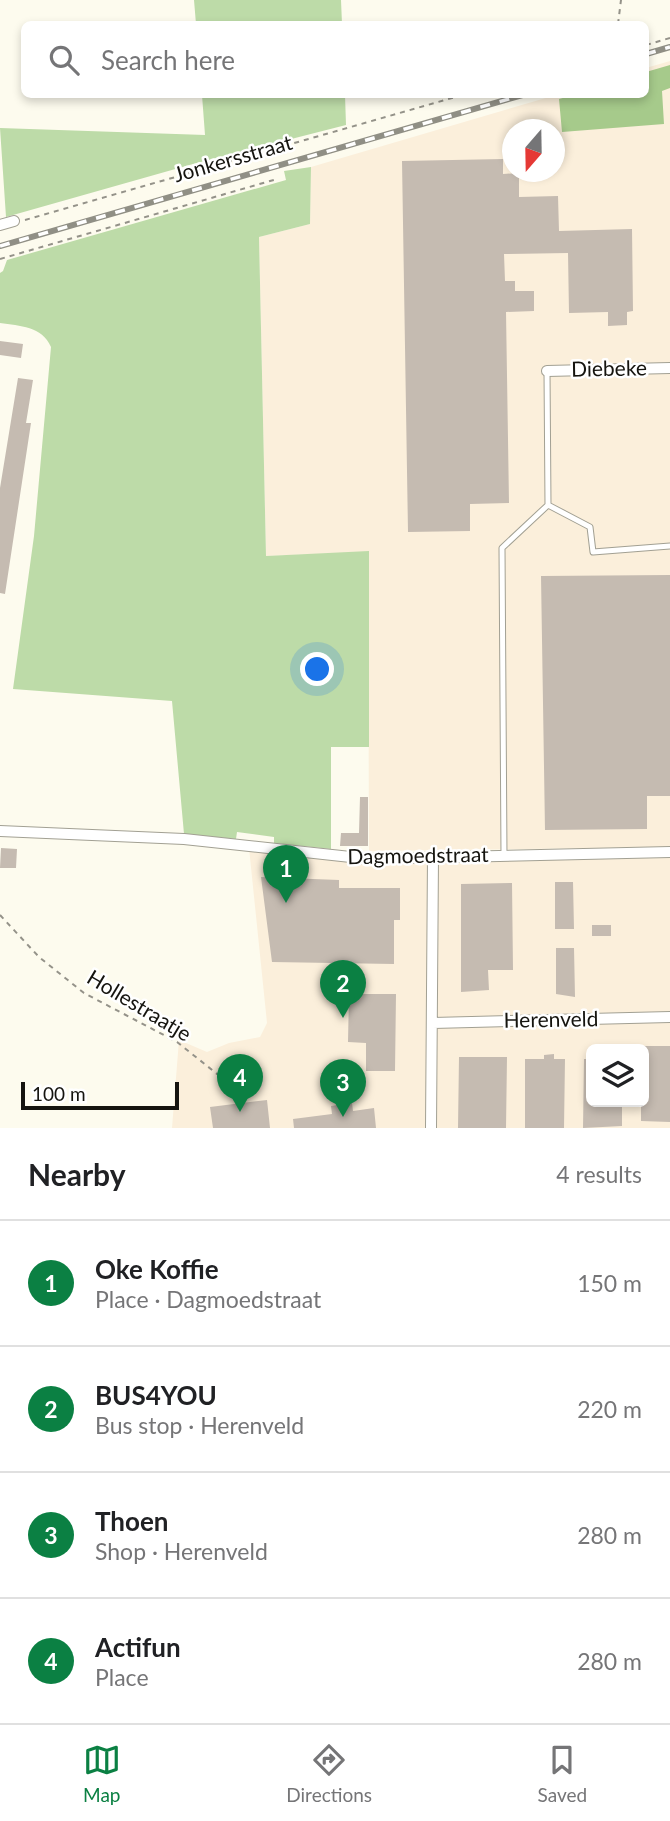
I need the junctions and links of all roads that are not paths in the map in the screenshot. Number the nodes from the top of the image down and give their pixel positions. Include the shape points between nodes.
1 (14, 220) road end
2 (0, 225) edge
3 (670, 368) edge
4 (547, 371) joint
5 (548, 505) junction
6 (670, 546) edge
7 (0, 831) edge
8 (670, 852) edge
9 (504, 855) junction
10 (433, 856) junction
11 (670, 1017) edge
12 (433, 1023) junction
13 (431, 1128) edge

1 - 2 street
3 - 4 street, Diebeke
4 - 5 lane
5 - 6 lane via 590,527 593,552
5 - 9 lane via 502,548
7 - 10 street, Dagmoedstraat via 184,839 369,859
8 - 9 street, Dagmoedstraat
9 - 10 street, Dagmoedstraat
10 - 12 street
11 - 12 street, Herenveld
12 - 13 street

